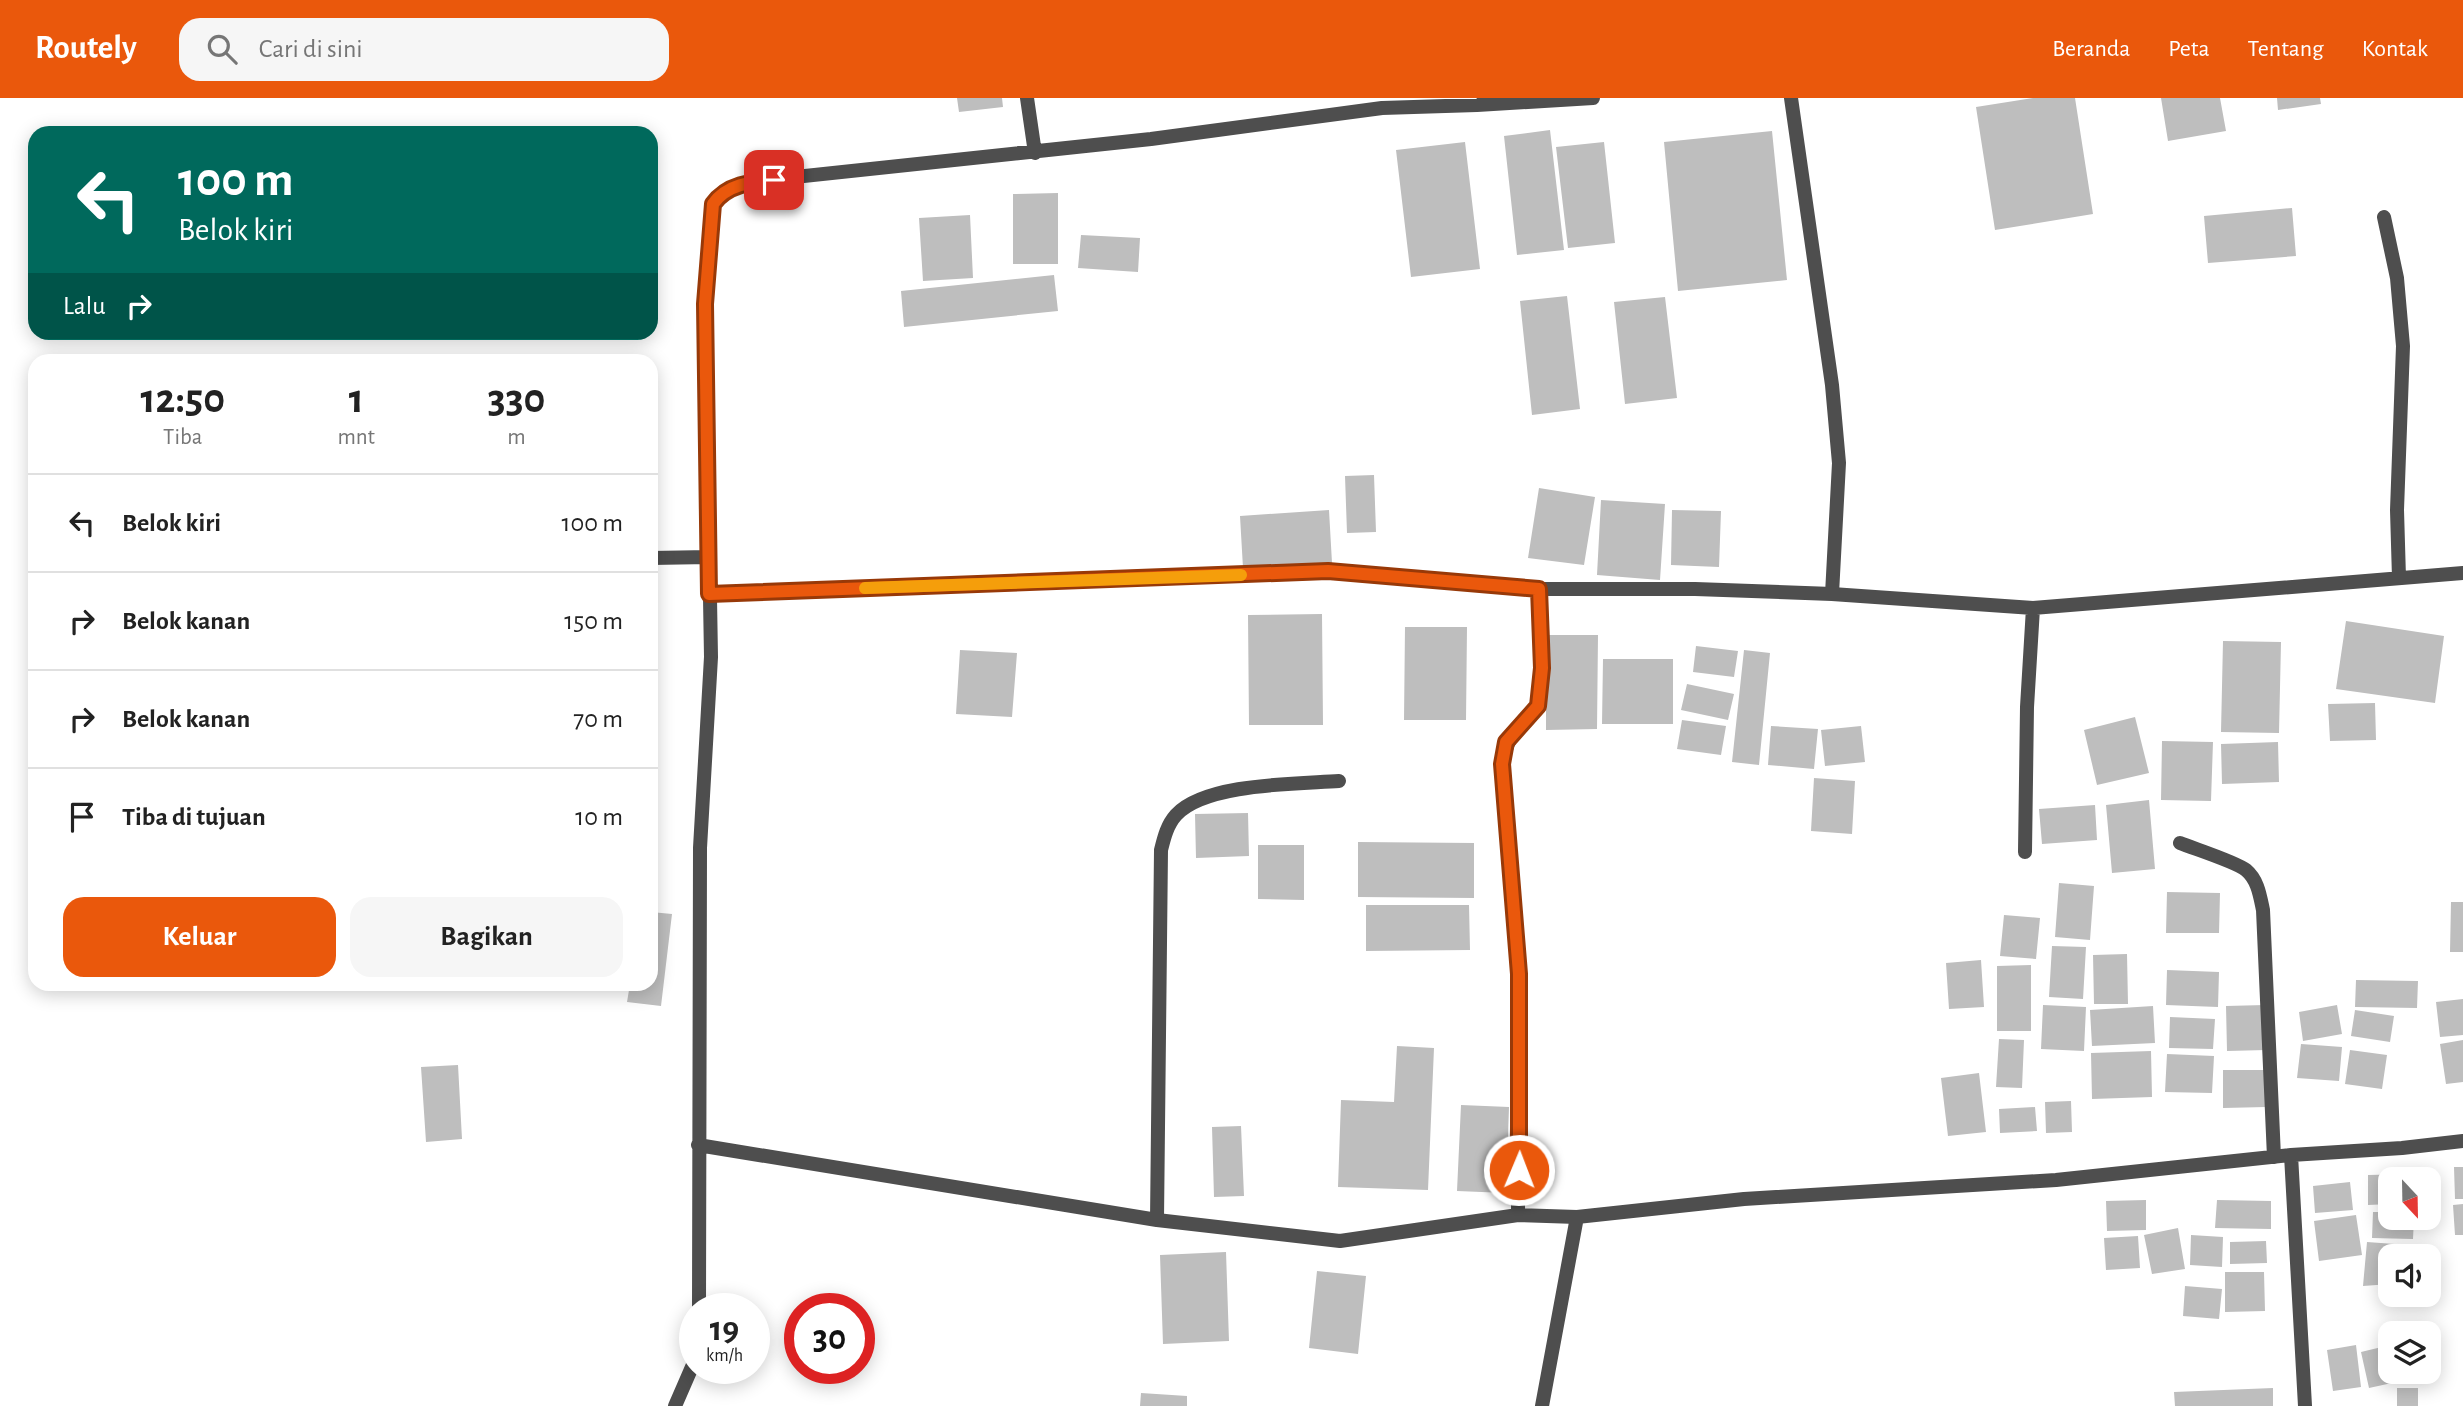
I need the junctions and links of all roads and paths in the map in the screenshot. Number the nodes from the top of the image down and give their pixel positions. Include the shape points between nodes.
1 (1027, 98) edge
2 (1328, 98) edge
3 (1593, 98) edge
4 (1791, 98) edge
5 (1329, 115) junction
6 (1035, 153) junction
7 (2384, 217) dead end
8 (709, 557) junction
9 (658, 558) edge
10 (2463, 573) edge
11 (2399, 578) junction
12 (1539, 589) junction
13 (709, 594) junction
14 (1832, 594) junction
15 (2033, 608) junction
16 (1339, 781) dead end
17 (2180, 843) dead end
18 (2025, 852) dead end
19 (2463, 1141) edge
20 (698, 1145) junction
21 (2291, 1155) junction
22 (2274, 1157) junction
23 (1518, 1215) junction
24 (1577, 1217) junction
25 (1157, 1220) junction
26 (699, 1293) edge
27 (685, 1384) edge
28 (675, 1406) edge
29 (1542, 1406) edge
30 (2305, 1406) edge

1 - 6 street
2 - 5 street
3 - 5 street via 1382,108
4 - 14 street via 1839,463
5 - 6 street
6 - 8 street via 748,183 717,199 705,304
7 - 11 street via 2397,278 2403,346
8 - 9 street
8 - 13 street
10 - 11 street
11 - 15 street
12 - 13 street via 1328,571
12 - 14 street
12 - 23 street via 1542,668 1538,706 1506,742 1502,764 1519,974
13 - 20 street via 711,657 700,848
14 - 15 street
15 - 18 street
16 - 25 street via 1221,792 1176,814 1166,830 1161,850
17 - 22 street via 2246,869 2259,891
19 - 21 street
20 - 25 street
20 - 26 street
21 - 22 street
21 - 30 street
22 - 24 street via 2056,1180 1744,1199
23 - 24 street
23 - 25 street via 1340,1241
24 - 29 street
27 - 28 street

